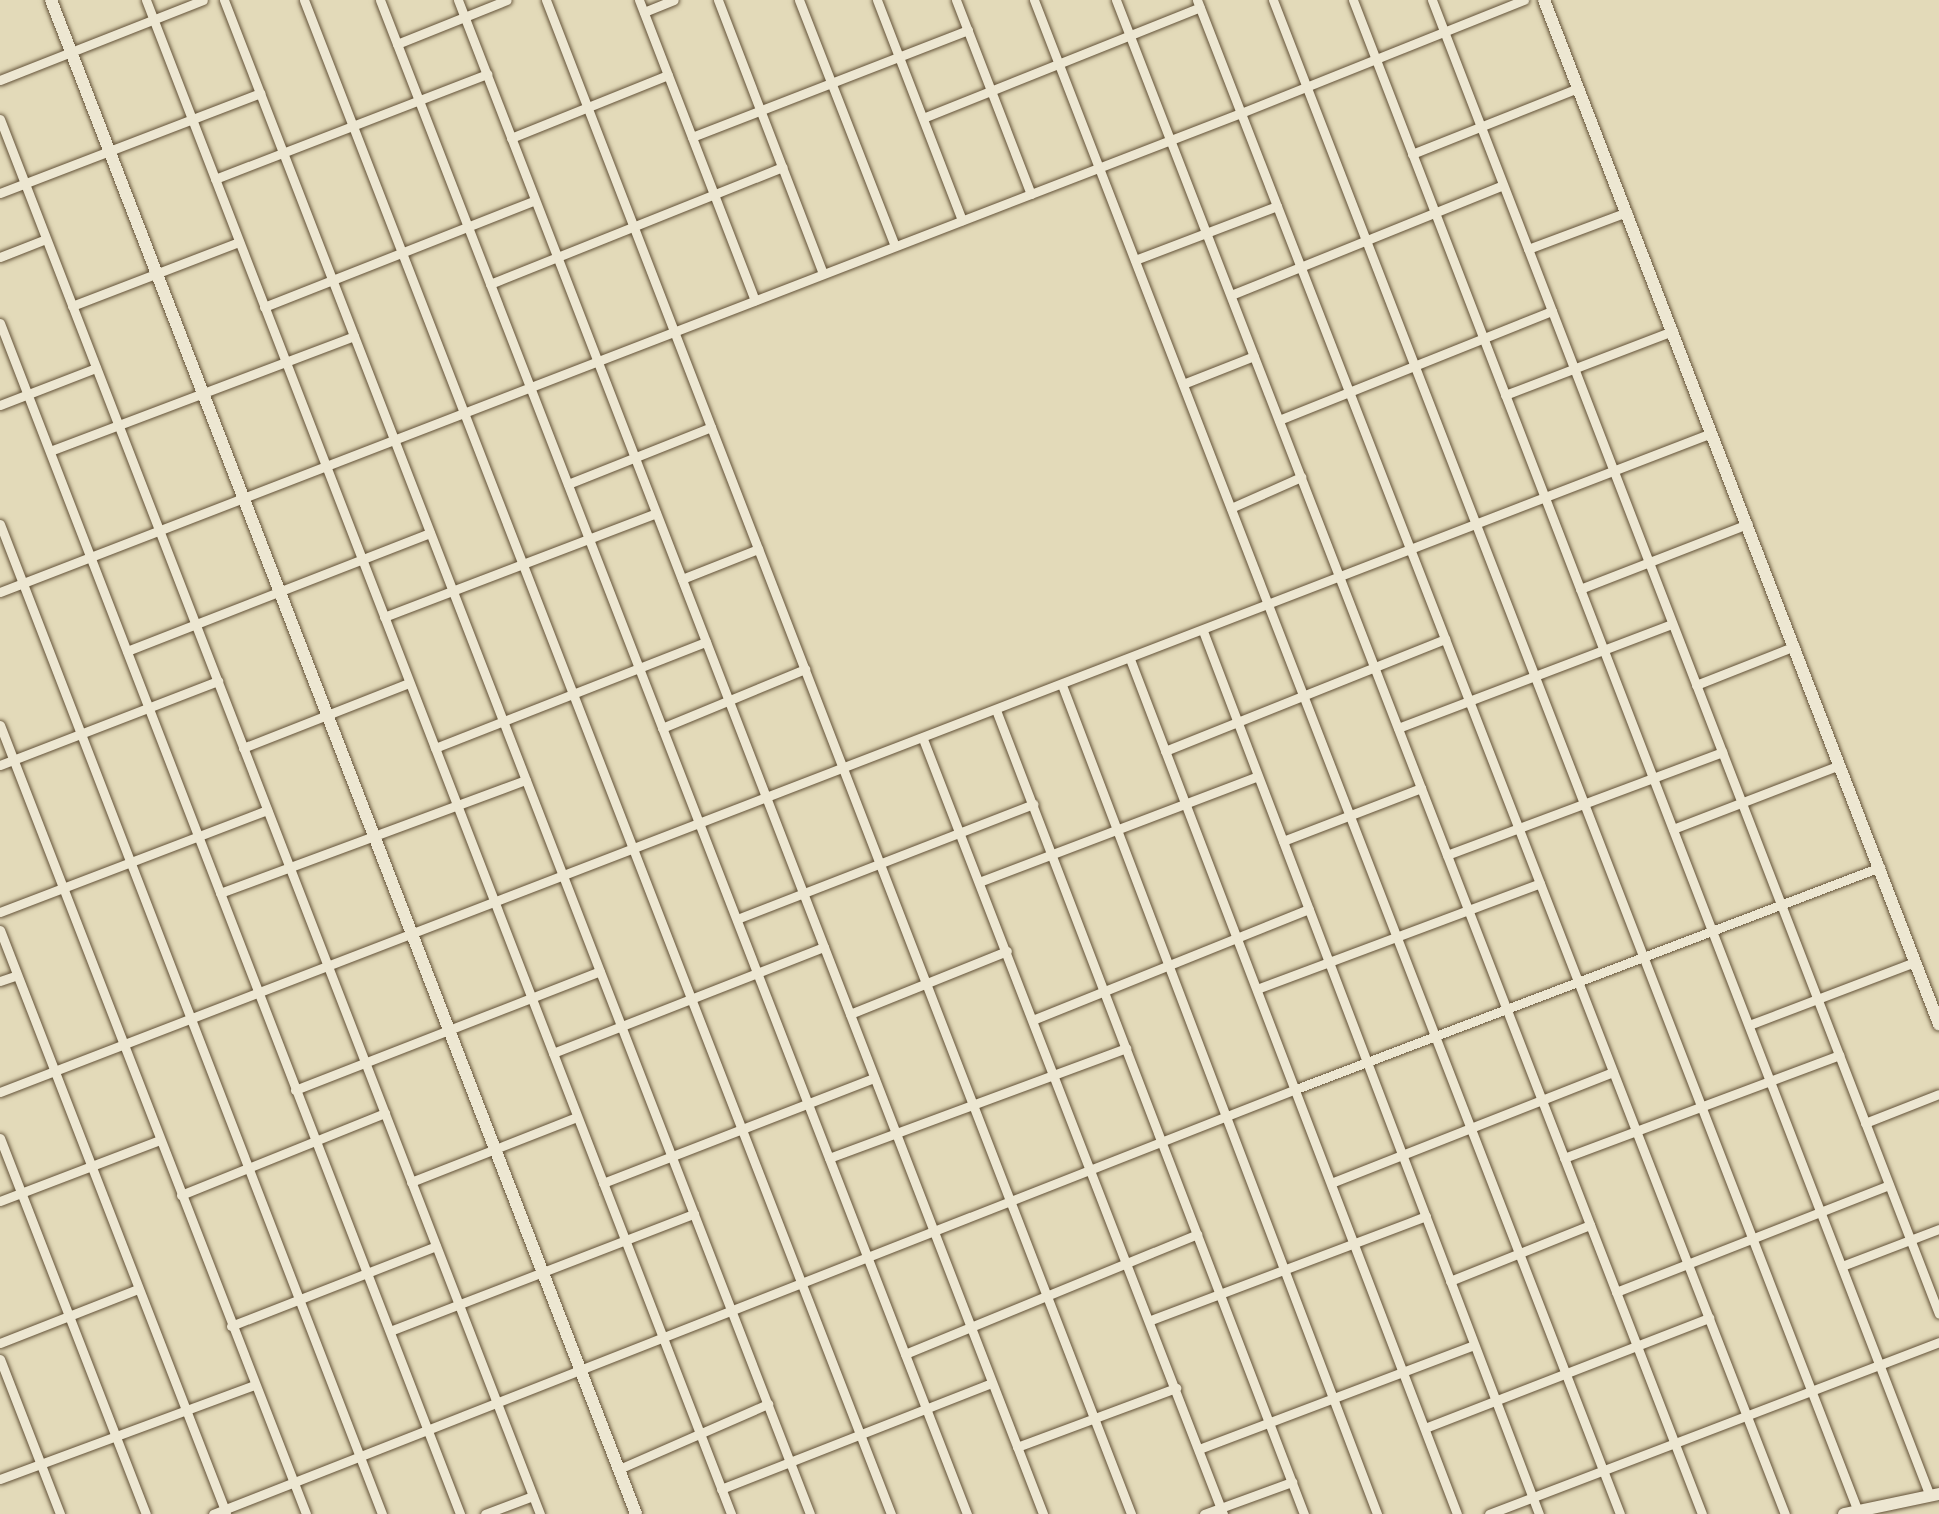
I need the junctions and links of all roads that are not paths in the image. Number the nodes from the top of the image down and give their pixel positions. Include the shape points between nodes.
1 (51, 0) edge
2 (146, 0) edge
3 (203, 0) edge
4 (224, 0) edge
5 (304, 0) edge
6 (380, 0) edge
7 (458, 0) edge
8 (507, 0) edge
9 (546, 0) edge
10 (639, 0) edge
11 (674, 0) edge
12 (718, 0) edge
13 (799, 0) edge
14 (877, 0) edge
15 (956, 0) edge
16 (1034, 0) edge
17 (1116, 0) edge
18 (1273, 0) edge
19 (1353, 0) edge
20 (1432, 0) edge
21 (1524, 0) edge
22 (1544, 0) edge
23 (1199, 4) edge
24 (644, 12) junction
25 (465, 18) junction
26 (153, 20) junction
27 (968, 30) junction
28 (1444, 32) junction
29 (1130, 35) junction
30 (397, 44) junction
31 (71, 52) junction
32 (899, 57) junction
33 (1375, 59) junction
34 (1059, 64) junction
35 (486, 74) junction
36 (668, 75) junction
37 (0, 80) edge
38 (831, 84) junction
39 (1306, 87) junction
40 (1578, 88) junction
41 (991, 90) junction
42 (260, 93) junction
43 (419, 100) junction
44 (588, 109) junction
45 (760, 110) junction
46 (1241, 113) junction
47 (923, 118) junction
48 (0, 119) edge
49 (192, 119) junction
50 (352, 126) junction
51 (1481, 127) junction
52 (692, 137) junction
53 (511, 138) junction
54 (1171, 141) junction
55 (109, 151) junction
56 (283, 152) junction
57 (1412, 154) junction
58 (782, 167) junction
59 (1099, 168) junction
60 (215, 178) junction
61 (25, 183) junction
62 (1503, 185) junction
63 (0, 193) edge
64 (714, 194) junction
65 (1031, 194) junction
66 (535, 200) junction
67 (1278, 206) junction
68 (1628, 212) junction
69 (1435, 213) junction
70 (962, 220) junction
71 (634, 227) junction
72 (469, 229) junction
73 (1206, 233) junction
74 (46, 239) junction
75 (1366, 241) junction
76 (239, 242) junction
77 (895, 246) junction
78 (1528, 249) junction
79 (402, 254) junction
80 (0, 257) edge
81 (558, 259) junction
82 (1135, 260) junction
83 (1301, 267) junction
84 (823, 274) junction
85 (158, 275) junction
86 (332, 281) junction
87 (490, 284) junction
88 (1231, 295) junction
89 (755, 300) junction
90 (72, 306) junction
91 (264, 307) junction
92 (1552, 311) junction
93 (0, 323) edge
94 (674, 331) junction
95 (1673, 331) junction
96 (354, 336) junction
97 (1483, 338) junction
98 (1254, 356) junction
99 (597, 359) junction
100 (286, 363) junction
101 (1414, 366) junction
102 (96, 368) junction
103 (1574, 369) junction
104 (1183, 384) junction
105 (530, 386) junction
106 (1349, 392) junction
107 (28, 395) junction
108 (205, 395) junction
109 (1505, 395) junction
110 (0, 405) edge
111 (463, 412) junction
112 (1279, 420) junction
113 (119, 427) junction
114 (711, 427) junction
115 (1711, 433) junction
116 (394, 439) junction
117 (50, 451) junction
118 (635, 460) junction
119 (325, 465) junction
120 (1613, 469) junction
121 (1301, 477) junction
122 (568, 484) junction
123 (245, 497) junction
124 (1545, 497) junction
125 (1231, 508) junction
126 (656, 513) junction
127 (0, 524) edge
128 (1748, 524) junction
129 (1476, 526) junction
130 (159, 530) junction
131 (430, 533) junction
132 (589, 538) junction
133 (758, 549) junction
134 (1411, 551) junction
135 (90, 557) junction
136 (362, 561) junction
137 (1648, 562) junction
138 (522, 564) junction
139 (1340, 578) junction
140 (682, 579) junction
141 (23, 583) junction
142 (1580, 589) junction
143 (453, 591) junction
144 (0, 592) edge
145 (281, 593) junction
146 (1269, 606) junction
147 (384, 617) junction
148 (1672, 624) junction
149 (196, 625) junction
150 (1203, 631) junction
151 (1445, 639) junction
152 (706, 642) junction
153 (1795, 646) junction
154 (1604, 649) junction
155 (127, 651) junction
156 (1130, 659) junction
157 (1374, 667) junction
158 (639, 668) junction
159 (805, 669) junction
160 (1534, 675) junction
161 (218, 681) junction
162 (410, 683) junction
163 (1062, 685) junction
164 (1696, 685) junction
165 (573, 695) junction
166 (1303, 695) junction
167 (1469, 699) junction
168 (729, 701) junction
169 (149, 708) junction
170 (996, 710) junction
171 (328, 716) junction
172 (503, 722) junction
173 (1237, 722) junction
174 (0, 725) edge
175 (662, 728) junction
176 (1398, 728) junction
177 (81, 734) junction
178 (923, 739) junction
179 (243, 748) junction
180 (435, 748) junction
181 (1165, 751) junction
182 (1722, 752) junction
183 (13, 760) junction
184 (0, 765) edge
185 (1840, 765) junction
186 (843, 768) junction
187 (1258, 776) junction
188 (1653, 776) junction
189 (526, 780) junction
190 (1421, 788) junction
191 (766, 797) junction
192 (1185, 803) junction
193 (1742, 803) junction
194 (1034, 804) junction
195 (1584, 804) junction
196 (458, 807) junction
197 (267, 810) junction
198 (1350, 816) junction
199 (700, 824) junction
200 (1519, 828) junction
201 (1117, 830) junction
202 (1673, 830) junction
203 (960, 831) junction
204 (198, 835) junction
205 (376, 837) junction
206 (1283, 841) junction
207 (633, 849) junction
208 (1052, 855) junction
209 (1447, 855) junction
210 (131, 861) junction
211 (880, 863) junction
212 (1880, 867) junction
213 (290, 868) junction
214 (563, 876) junction
215 (979, 882) junction
216 (1540, 883) junction
217 (62, 887) junction
218 (220, 893) junction
219 (803, 893) junction
220 (494, 902) junction
221 (1780, 902) junction
222 (1309, 909) junction
223 (1468, 910) junction
224 (0, 912) edge
225 (737, 919) junction
226 (1712, 929) junction
227 (0, 930) edge
228 (413, 934) junction
229 (1396, 937) junction
230 (1235, 940) junction
231 (824, 947) junction
232 (1007, 951) junction
233 (1643, 957) junction
234 (1170, 962) junction
235 (1329, 962) junction
236 (1915, 962) junction
237 (328, 967) junction
238 (600, 971) junction
239 (757, 973) junction
240 (17, 975) junction
241 (0, 981) edge
242 (926, 982) junction
243 (1578, 982) junction
244 (1102, 989) junction
245 (1257, 989) junction
246 (259, 993) junction
247 (532, 999) junction
248 (691, 999) junction
249 (1818, 999) junction
250 (1507, 1009) junction
251 (850, 1014) junction
252 (192, 1018) junction
253 (1035, 1019) junction
254 (1939, 1024) edge
255 (1749, 1025) junction
256 (621, 1026) junction
257 (450, 1030) junction
258 (1435, 1036) junction
259 (123, 1045) junction
260 (1126, 1048) junction
261 (552, 1053) junction
262 (1839, 1055) junction
263 (365, 1062) junction
264 (1366, 1063) junction
265 (54, 1071) junction
266 (1613, 1072) junction
267 (1055, 1074) junction
268 (874, 1078) junction
269 (1770, 1080) junction
270 (1296, 1089) junction
271 (295, 1090) junction
272 (0, 1092) edge
273 (1939, 1094) edge
274 (1542, 1099) junction
275 (808, 1104) junction
276 (973, 1104) junction
277 (1701, 1106) junction
278 (385, 1113) junction
279 (577, 1117) junction
280 (1227, 1117) junction
281 (1865, 1123) junction
282 (1471, 1128) junction
283 (742, 1131) junction
284 (1636, 1131) junction
285 (895, 1132) junction
286 (0, 1138) edge
287 (160, 1140) junction
288 (316, 1142) junction
289 (1161, 1142) junction
290 (497, 1150) junction
291 (1402, 1155) junction
292 (672, 1157) junction
293 (829, 1158) junction
294 (1564, 1158) junction
295 (91, 1166) junction
296 (249, 1168) junction
297 (1092, 1169) junction
298 (411, 1182) junction
299 (603, 1183) junction
300 (1331, 1183) junction
301 (1889, 1185) junction
302 (22, 1193) junction
303 (181, 1195) junction
304 (0, 1201) edge
305 (1011, 1203) junction
306 (1821, 1212) junction
307 (694, 1214) junction
308 (1426, 1216) junction
309 (1590, 1225) junction
310 (1939, 1229) edge
311 (933, 1231) junction
312 (1197, 1234) junction
313 (1752, 1238) junction
314 (1910, 1240) junction
315 (625, 1241) junction
316 (1353, 1241) junction
317 (436, 1246) junction
318 (1519, 1255) junction
319 (868, 1258) junction
320 (1128, 1261) junction
321 (1688, 1264) junction
322 (1842, 1266) junction
323 (1284, 1268) junction
324 (367, 1272) junction
325 (544, 1273) junction
326 (1450, 1282) junction
327 (802, 1283) junction
328 (138, 1289) junction
329 (1616, 1292) junction
330 (1046, 1293) junction
331 (1220, 1295) junction
332 (300, 1298) junction
333 (459, 1305) junction
334 (731, 1310) junction
335 (1939, 1314) edge
336 (70, 1316) junction
337 (1709, 1318) junction
338 (1151, 1320) junction
339 (231, 1326) junction
340 (970, 1326) junction
341 (390, 1331) junction
342 (662, 1337) junction
343 (1939, 1342) edge
344 (0, 1343) edge
345 (1474, 1345) junction
346 (1637, 1346) junction
347 (905, 1353) junction
348 (0, 1359) edge
349 (1880, 1365) junction
350 (580, 1369) junction
351 (1403, 1370) junction
352 (1565, 1374) junction
353 (992, 1383) junction
354 (254, 1385) junction
355 (1176, 1388) junction
356 (1812, 1392) junction
357 (1332, 1397) junction
358 (1495, 1400) junction
359 (496, 1401) junction
360 (768, 1404) junction
361 (926, 1408) junction
362 (186, 1410) junction
363 (1747, 1417) junction
364 (1094, 1419) junction
365 (1269, 1422) junction
366 (1424, 1427) junction
367 (428, 1428) junction
368 (700, 1434) junction
369 (860, 1434) junction
370 (117, 1436) junction
371 (1675, 1444) junction
372 (1017, 1447) junction
373 (1199, 1449) junction
374 (358, 1455) junction
375 (790, 1462) junction
376 (41, 1464) junction
377 (619, 1469) junction
378 (1603, 1471) junction
379 (0, 1479) edge
380 (293, 1481) junction
381 (1292, 1482) junction
382 (721, 1489) junction
383 (1935, 1495) edge
384 (533, 1496) junction
385 (1532, 1497) junction
386 (1222, 1511) edge
387 (1858, 1511) junction
388 (225, 1512) edge
389 (1040, 1513) edge
390 (60, 1514) edge
391 (146, 1514) edge
392 (213, 1514) edge
393 (306, 1514) edge
394 (383, 1514) edge
395 (460, 1514) edge
396 (485, 1514) edge
397 (540, 1514) edge
398 (636, 1514) edge
399 (731, 1514) edge
400 (810, 1514) edge
401 (891, 1514) edge
402 (967, 1514) edge
403 (1131, 1514) edge
404 (1204, 1514) edge
405 (1304, 1514) edge
406 (1377, 1514) edge
407 (1457, 1514) edge
408 (1489, 1514) edge
409 (1539, 1514) edge
410 (1620, 1514) edge
411 (1702, 1514) edge
412 (1785, 1514) edge
413 (1844, 1514) edge

1 - 31 street
2 - 26 street
3 - 26 street
4 - 42 street
5 - 50 street
6 - 30 street
7 - 25 street
8 - 25 street
9 - 44 street
10 - 24 street
11 - 24 street
12 - 45 street
13 - 38 street
14 - 32 street
15 - 27 street
16 - 34 street
17 - 29 street
18 - 39 street
19 - 33 street
20 - 28 street
21 - 28 street
22 - 40 street
23 - 29 street
23 - 46 street
24 - 36 street
25 - 30 street
25 - 35 street
26 - 31 street
26 - 49 street
27 - 32 street
27 - 41 street
28 - 33 street
28 - 51 street
29 - 34 street
29 - 54 street
30 - 43 street
31 - 37 street
31 - 55 street
32 - 38 street
32 - 47 street
33 - 39 street
33 - 57 street
34 - 41 street
34 - 59 street
35 - 43 street
35 - 53 street
36 - 44 street
36 - 52 street
38 - 45 street
38 - 77 street
39 - 46 street
39 - 75 street
40 - 51 street
40 - 68 street
41 - 47 street
41 - 65 street
42 - 49 street
42 - 56 street
43 - 50 street
43 - 72 street
44 - 53 street
44 - 71 street
45 - 52 street
45 - 58 street
46 - 54 street
46 - 67 street
47 - 70 street
48 - 61 street
49 - 55 street
49 - 60 street
50 - 56 street
50 - 79 street
51 - 57 street
51 - 62 street
52 - 64 street
53 - 66 street
54 - 59 street
54 - 73 street
55 - 61 street
55 - 85 street
56 - 60 street
56 - 86 street
57 - 69 street
58 - 64 street
58 - 84 street
59 - 65 street
59 - 82 street
60 - 76 street
61 - 63 street
61 - 74 street
62 - 69 street
62 - 78 street
64 - 71 street
64 - 89 street
65 - 70 street
66 - 72 street
66 - 81 street
67 - 73 street
67 - 83 street
68 - 78 street
68 - 95 street
69 - 75 street
69 - 97 street
70 - 77 street
71 - 81 street
71 - 94 street
72 - 79 street
72 - 87 street
73 - 82 street
73 - 88 street
74 - 80 street
74 - 90 street
75 - 83 street
75 - 101 street
76 - 85 street
76 - 91 street
77 - 84 street
78 - 92 street
79 - 86 street
79 - 111 street
81 - 87 street
81 - 99 street
82 - 104 street
83 - 88 street
83 - 106 street
84 - 89 street
85 - 90 street
85 - 108 street
86 - 91 street
86 - 96 street
87 - 105 street
88 - 98 street
89 - 94 street
90 - 102 street
91 - 100 street
92 - 97 street
92 - 103 street
93 - 107 street
94 - 99 street
94 - 114 street
95 - 103 street
95 - 115 street
96 - 100 street
96 - 116 street
97 - 101 street
97 - 109 street
98 - 104 street
98 - 112 street
99 - 105 street
99 - 118 street
100 - 108 street
100 - 119 street
101 - 106 street
101 - 129 street
102 - 107 street
102 - 113 street
103 - 109 street
103 - 120 street
104 - 125 street
105 - 111 street
105 - 122 street
106 - 112 street
106 - 134 street
107 - 110 street
107 - 117 street
108 - 113 street
108 - 123 street
109 - 124 street
111 - 116 street
111 - 138 street
112 - 121 street
113 - 117 street
113 - 130 street
114 - 118 street
114 - 133 street
115 - 120 street
115 - 128 street
116 - 119 street
116 - 131 street
117 - 135 street
118 - 122 street
118 - 126 street
119 - 123 street
119 - 136 street
120 - 124 street
120 - 137 street
121 - 125 street
121 - 139 street
122 - 132 street
123 - 130 street
123 - 145 street
124 - 129 street
124 - 142 street
125 - 146 street
126 - 132 street
126 - 140 street
127 - 141 street
128 - 137 street
128 - 153 street
129 - 134 street
129 - 160 street
130 - 135 street
130 - 149 street
131 - 136 street
131 - 143 street
132 - 138 street
132 - 158 street
133 - 140 street
133 - 159 street
134 - 139 street
134 - 151 street
135 - 141 street
135 - 155 street
136 - 145 street
136 - 147 street
137 - 142 street
137 - 148 street
138 - 143 street
138 - 165 street
139 - 146 street
139 - 157 street
140 - 152 street
141 - 144 street
141 - 177 street
142 - 154 street
143 - 147 street
143 - 172 street
145 - 149 street
145 - 171 street
146 - 150 street
146 - 166 street
147 - 162 street
148 - 154 street
148 - 164 street
149 - 155 street
149 - 161 street
150 - 156 street
150 - 173 street
151 - 157 street
151 - 167 street
152 - 158 street
152 - 168 street
153 - 164 street
153 - 185 street
154 - 160 street
154 - 188 street
155 - 169 street
156 - 163 street
156 - 181 street
157 - 166 street
157 - 176 street
158 - 165 street
158 - 175 street
159 - 168 street
159 - 186 street
160 - 167 street
160 - 195 street
161 - 169 street
161 - 179 street
162 - 171 street
162 - 180 street
163 - 170 street
163 - 201 street
164 - 182 street
165 - 172 street
165 - 207 street
166 - 173 street
166 - 198 street
167 - 176 street
167 - 200 street
168 - 175 street
168 - 191 street
169 - 177 street
169 - 204 street
170 - 178 street
170 - 194 street
171 - 179 street
171 - 205 street
172 - 180 street
172 - 189 street
173 - 181 street
173 - 187 street
174 - 183 street
175 - 199 street
176 - 190 street
177 - 183 street
177 - 210 street
178 - 186 street
178 - 203 street
179 - 197 street
180 - 196 street
181 - 192 street
182 - 188 street
182 - 193 street
183 - 184 street
183 - 217 street
185 - 193 street
185 - 212 street
186 - 191 street
186 - 211 street
187 - 192 street
187 - 206 street
188 - 195 street
188 - 202 street
189 - 196 street
189 - 214 street
190 - 198 street
190 - 209 street
191 - 199 street
191 - 219 street
192 - 201 street
192 - 230 street
193 - 202 street
193 - 221 street
194 - 203 street
194 - 208 street
195 - 200 street
195 - 233 street
196 - 205 street
196 - 220 street
197 - 204 street
197 - 213 street
198 - 206 street
198 - 229 street
199 - 207 street
199 - 225 street
200 - 209 street
200 - 216 street
201 - 208 street
201 - 234 street
202 - 226 street
203 - 211 street
203 - 215 street
204 - 210 street
204 - 218 street
205 - 213 street
205 - 228 street
206 - 222 street
207 - 214 street
207 - 248 street
208 - 215 street
208 - 244 street
209 - 223 street
210 - 217 street
210 - 252 street
211 - 219 street
211 - 242 street
212 - 221 street
212 - 236 street
213 - 218 street
213 - 237 street
214 - 220 street
214 - 238 street
215 - 232 street
216 - 223 street
216 - 243 street
217 - 224 street
217 - 259 street
218 - 246 street
219 - 225 street
219 - 231 street
220 - 228 street
220 - 247 street
221 - 226 street
221 - 249 street
222 - 230 street
222 - 235 street
223 - 229 street
223 - 250 street
225 - 239 street
226 - 233 street
226 - 255 street
227 - 240 street
228 - 237 street
228 - 257 street
229 - 235 street
229 - 258 street
230 - 234 street
230 - 245 street
231 - 239 street
231 - 251 street
232 - 242 street
232 - 253 street
233 - 243 street
233 - 277 street
234 - 244 street
234 - 280 street
235 - 245 street
235 - 264 street
236 - 249 street
236 - 254 street
237 - 246 street
237 - 263 street
238 - 247 street
238 - 256 street
239 - 248 street
239 - 275 street
240 - 241 street
240 - 265 street
242 - 251 street
242 - 276 street
243 - 250 street
243 - 266 street
244 - 253 street
244 - 260 street
245 - 270 street
246 - 252 street
246 - 271 street
247 - 257 street
247 - 261 street
248 - 256 street
248 - 283 street
249 - 255 street
249 - 262 street
250 - 258 street
250 - 274 street
251 - 268 street
252 - 259 street
252 - 296 street
253 - 267 street
255 - 269 street
256 - 261 street
256 - 292 street
257 - 263 street
257 - 290 street
258 - 264 street
258 - 282 street
259 - 265 street
259 - 287 street
260 - 267 street
260 - 289 street
261 - 279 street
262 - 269 street
262 - 281 street
263 - 271 street
263 - 278 street
264 - 270 street
264 - 291 street
265 - 272 street
265 - 295 street
266 - 274 street
266 - 284 street
267 - 276 street
267 - 297 street
268 - 275 street
268 - 285 street
269 - 277 street
269 - 306 street
270 - 280 street
270 - 300 street
271 - 288 street
273 - 281 street
274 - 282 street
274 - 294 street
275 - 283 street
275 - 293 street
276 - 285 street
276 - 305 street
277 - 284 street
277 - 313 street
278 - 288 street
278 - 298 street
279 - 290 street
279 - 299 street
280 - 289 street
280 - 323 street
281 - 301 street
282 - 291 street
282 - 318 street
283 - 292 street
283 - 327 street
284 - 294 street
284 - 321 street
285 - 293 street
285 - 311 street
286 - 302 street
287 - 295 street
287 - 303 street
288 - 296 street
288 - 324 street
289 - 297 street
289 - 312 street
290 - 298 street
290 - 325 street
291 - 300 street
291 - 308 street
292 - 299 street
292 - 307 street
293 - 319 street
294 - 309 street
295 - 302 street
295 - 328 street
296 - 303 street
296 - 332 street
297 - 305 street
297 - 320 street
298 - 317 street
299 - 315 street
300 - 316 street
301 - 306 street
301 - 314 street
302 - 304 street
302 - 336 street
303 - 339 street
305 - 311 street
305 - 330 street
306 - 313 street
306 - 322 street
307 - 315 street
307 - 334 street
308 - 316 street
308 - 326 street
309 - 318 street
309 - 329 street
310 - 314 street
311 - 319 street
311 - 340 street
312 - 320 street
312 - 331 street
313 - 321 street
313 - 356 street
314 - 322 street
314 - 335 street
315 - 325 street
315 - 342 street
316 - 323 street
316 - 351 street
317 - 324 street
317 - 333 street
318 - 326 street
318 - 352 street
319 - 327 street
319 - 347 street
320 - 330 street
320 - 338 street
321 - 329 street
321 - 337 street
322 - 349 street
323 - 331 street
323 - 357 street
324 - 332 street
324 - 341 street
325 - 333 street
325 - 350 street
326 - 345 street
327 - 334 street
327 - 369 street
328 - 336 street
328 - 362 street
329 - 346 street
330 - 340 street
330 - 364 street
331 - 338 street
331 - 365 street
332 - 339 street
332 - 374 street
333 - 341 street
333 - 359 street
334 - 342 street
334 - 360 street
336 - 344 street
336 - 370 street
337 - 346 street
337 - 363 street
338 - 355 street
339 - 354 street
340 - 347 street
340 - 353 street
341 - 367 street
342 - 350 street
342 - 368 street
343 - 349 street
345 - 351 street
345 - 358 street
346 - 352 street
346 - 371 street
347 - 361 street
348 - 376 street
349 - 356 street
349 - 383 street
350 - 359 street
350 - 377 street
351 - 357 street
351 - 366 street
352 - 358 street
352 - 378 street
353 - 361 street
353 - 372 street
354 - 362 street
354 - 380 street
355 - 364 street
355 - 373 street
356 - 363 street
356 - 387 street
357 - 365 street
357 - 406 street
358 - 366 street
358 - 385 street
359 - 367 street
359 - 384 street
360 - 368 street
360 - 375 street
361 - 369 street
361 - 402 street
362 - 370 street
362 - 388 street
363 - 371 street
363 - 412 street
364 - 372 street
364 - 403 street
365 - 373 street
365 - 381 street
366 - 407 street
367 - 374 street
367 - 395 street
368 - 377 street
368 - 382 street
369 - 375 street
369 - 401 street
370 - 376 street
370 - 391 street
371 - 378 street
371 - 411 street
372 - 389 street
373 - 386 street
374 - 380 street
374 - 394 street
375 - 382 street
375 - 400 street
376 - 379 street
376 - 390 street
377 - 398 street
378 - 385 street
378 - 410 street
380 - 388 street
380 - 393 street
381 - 386 street
381 - 405 street
382 - 399 street
383 - 387 street
384 - 396 street
384 - 397 street
385 - 408 street
385 - 409 street
386 - 404 street
387 - 413 street
388 - 392 street

